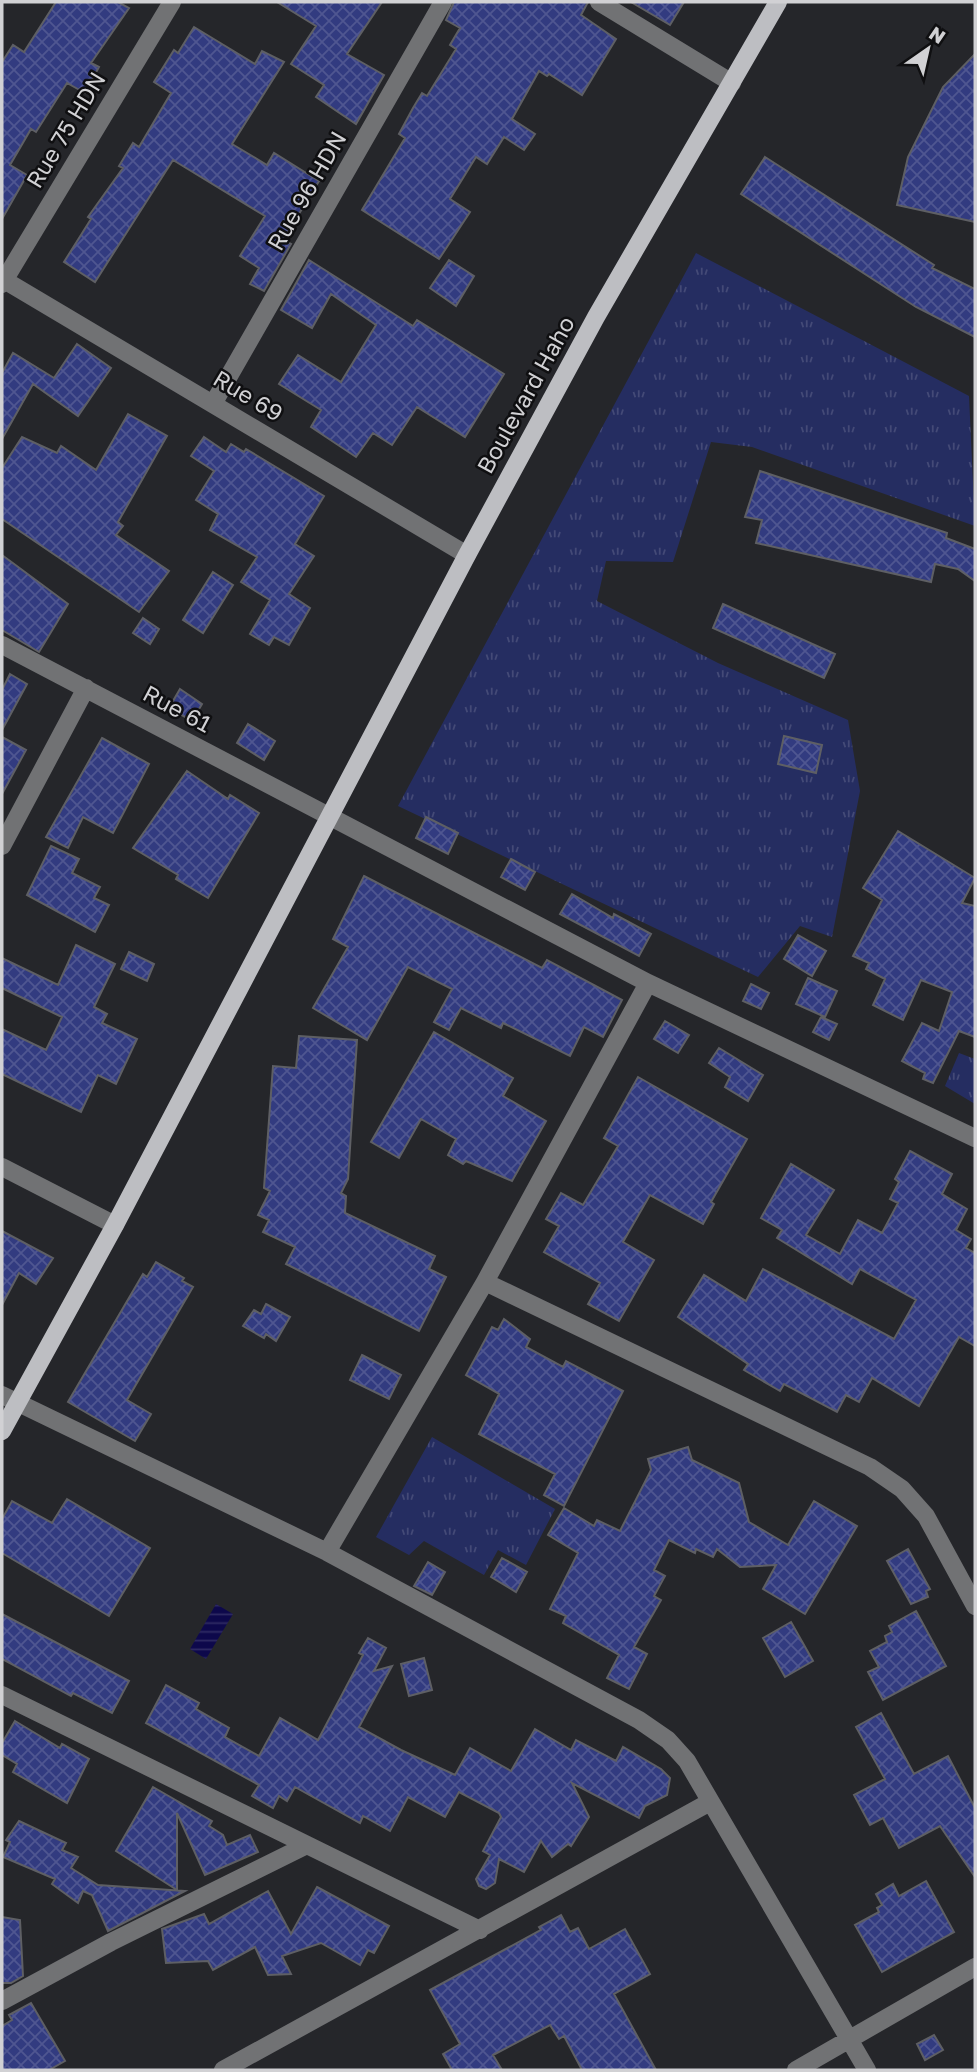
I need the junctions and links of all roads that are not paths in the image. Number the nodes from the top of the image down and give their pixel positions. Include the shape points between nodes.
1 (172, 2) edge
2 (443, 2) edge
3 (599, 2) edge
4 (778, 2) edge
5 (732, 83) junction
6 (3, 282) edge
7 (213, 404) junction
8 (467, 555) junction
9 (2, 645) edge
10 (86, 688) junction
11 (328, 818) junction
12 (2, 846) edge
13 (648, 983) junction
14 (975, 1138) edge
15 (2, 1167) edge
16 (115, 1225) junction
17 (485, 1282) junction
18 (9, 1399) edge
19 (2, 1431) edge
20 (327, 1552) junction
21 (975, 1606) edge
22 (2, 1695) edge
23 (710, 1802) junction
24 (307, 1845) junction
25 (480, 1930) junction
26 (975, 1967) edge
27 (2, 2001) edge
28 (849, 2040) junction
29 (223, 2070) edge
30 (796, 2070) edge
31 (867, 2070) edge

1 - 6 street, Rue 75 HDN
2 - 7 street, Rue 96 HDN
3 - 5 street
4 - 5 main road, Boulevard Haho
5 - 8 main road, Boulevard Haho
6 - 7 street, Rue 69
7 - 8 street, Rue 69
8 - 11 main road, Boulevard Haho
9 - 10 street, Rue 61
10 - 11 street, Rue 61
10 - 12 street
11 - 13 street, Rue 61
11 - 16 main road, Boulevard Haho
13 - 14 street, Rue 61
13 - 17 street
15 - 16 street
16 - 18 main road, Boulevard Haho
17 - 20 street
17 - 21 street via 870,1467 902,1489 926,1516
18 - 19 main road, Boulevard Haho
18 - 20 street
20 - 23 street via 639,1720 668,1740 687,1761
22 - 24 street
23 - 25 street
23 - 28 street
24 - 25 street
24 - 27 street
25 - 29 street
26 - 28 street
28 - 30 street
28 - 31 street

